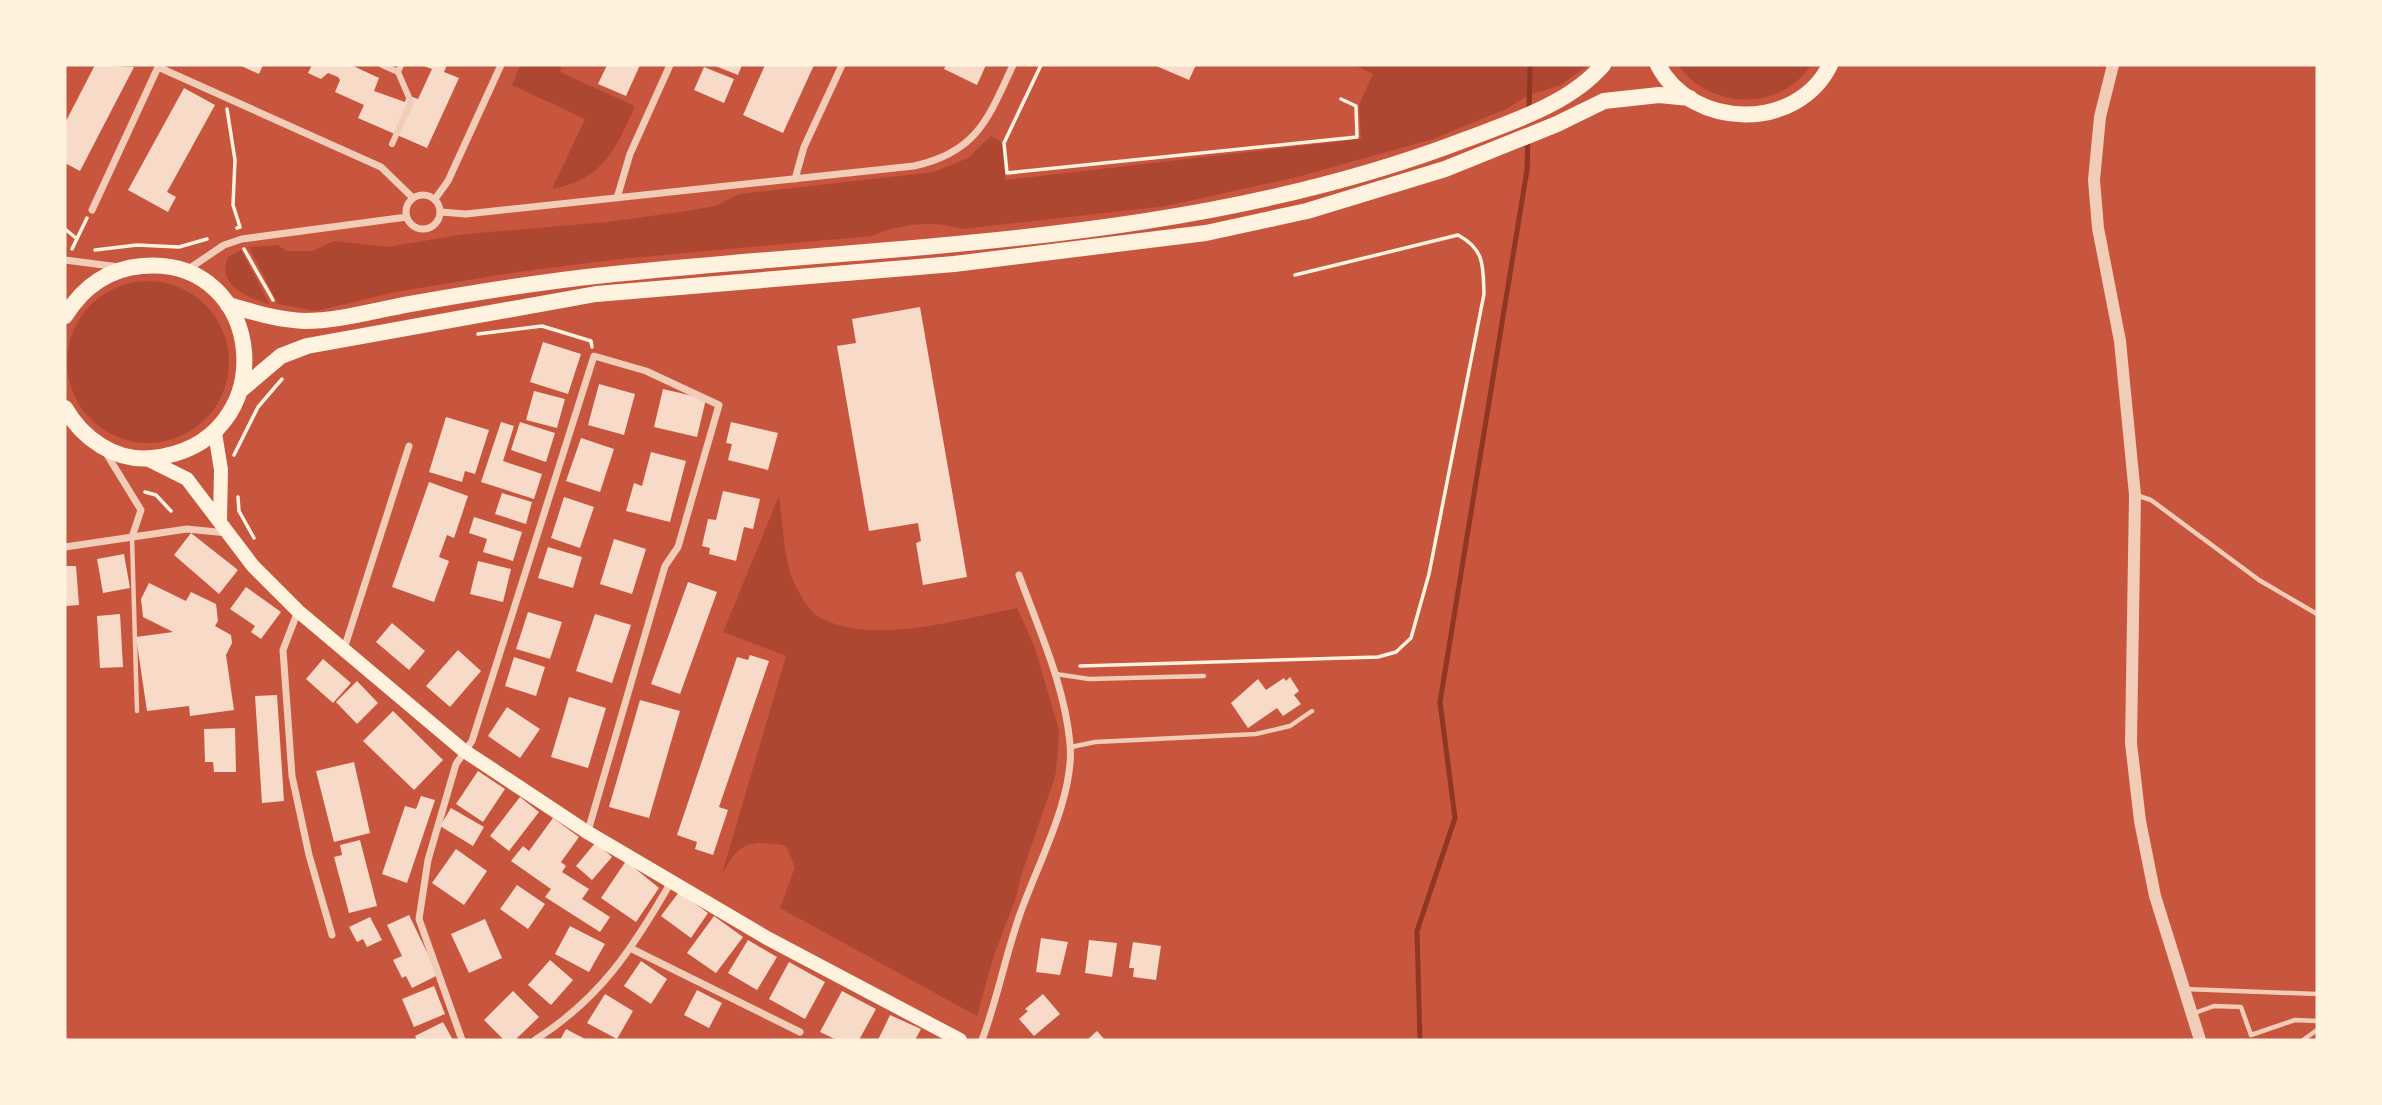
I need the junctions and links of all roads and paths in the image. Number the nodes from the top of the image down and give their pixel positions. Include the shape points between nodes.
1 (382, 65) edge
2 (500, 65) edge
3 (670, 65) edge
4 (842, 65) edge
5 (1013, 65) edge
6 (1041, 65) edge
7 (1603, 65) edge
8 (1658, 65) edge
9 (1830, 65) edge
10 (2113, 65) edge
11 (159, 66) edge
12 (400, 68) edge
13 (227, 98) junction
14 (1690, 98) junction
15 (1341, 99) dead end
16 (392, 144) dead end
17 (795, 179) junction
18 (413, 198) junction
19 (617, 198) junction
20 (435, 199) junction
21 (92, 210) joint
22 (440, 212) junction
23 (407, 217) junction
24 (65, 229) edge
25 (230, 230) dead end
26 (76, 238) junction
27 (209, 238) dead end
28 (65, 248) edge
29 (244, 249) dead end
30 (71, 250) junction
31 (81, 250) dead end
32 (91, 250) dead end
33 (65, 260) edge
34 (126, 268) junction
35 (184, 271) junction
36 (1295, 275) dead end
37 (228, 305) junction
38 (275, 305) dead end
39 (65, 316) edge
40 (467, 335) dead end
41 (594, 356) junction
42 (289, 370) dead end
43 (242, 389) junction
44 (65, 408) edge
45 (69, 423) edge
46 (215, 433) junction
47 (409, 446) dead end
48 (102, 447) junction
49 (147, 459) junction
50 (233, 459) dead end
51 (237, 489) dead end
52 (140, 490) dead end
53 (2135, 495) junction
54 (171, 511) dead end
55 (220, 520) junction
56 (228, 534) junction
57 (132, 537) junction
58 (259, 545) dead end
59 (65, 547) edge
60 (1018, 575) dead end
61 (298, 611) junction
62 (2317, 614) edge
63 (344, 651) junction
64 (1055, 674) junction
65 (1204, 676) dead end
66 (137, 711) dead end
67 (1312, 711) dead end
68 (1071, 747) junction
69 (463, 750) junction
70 (587, 832) junction
71 (671, 881) junction
72 (332, 935) dead end
73 (632, 949) junction
74 (2183, 989) junction
75 (2317, 994) edge
76 (2191, 1014) junction
77 (2317, 1021) edge
78 (2317, 1030) edge
79 (800, 1032) dead end
80 (462, 1040) edge
81 (536, 1040) edge
82 (960, 1040) edge
83 (982, 1040) edge
84 (2200, 1040) edge
85 (2303, 1040) edge

1 - 12 street
2 - 20 street via 449,181
3 - 19 street via 630,154
4 - 17 street via 804,147
5 - 17 street via 985,124 963,147 939,160
6 - 15 path via 1004,144 1007,173 1357,137 1356,106
7 - 37 main road via 1589,81 1498,128 1314,189 1127,226 610,274 307,321
8 - 14 main road
9 - 14 main road via 1810,92 1786,107 1758,116 1728,115
10 - 53 street via 2100,117 2094,180 2098,228 2122,354
11 - 13 street
11 - 21 street
12 - 16 street via 411,103
13 - 18 street via 381,167
13 - 25 path via 235,160 233,205 240,227
14 - 43 main road via 1659,95 1604,101 1493,151 1377,191 1206,233 954,264 596,294 340,338 281,356
17 - 19 street
18 - 20 street
18 - 23 street
19 - 22 street via 466,214
20 - 22 street
21 - 26 path
22 - 23 street via 438,222 423,229 413,226
23 - 35 street via 242,239
24 - 26 path
26 - 30 path
27 - 32 path via 179,247
28 - 30 path
29 - 38 path
30 - 31 path
33 - 34 street
34 - 35 main road via 156,265
34 - 39 main road via 99,278 77,297
35 - 37 main road via 209,285
36 - 64 path via 1458,235 1474,244 1482,262 1484,294 1429,574 1411,638 1396,652 1378,657 1088,664
37 - 43 main road via 245,350
40 - 41 path via 542,326 591,341
41 - 69 street via 472,741
41 - 70 street via 646,371 719,405 678,547 665,566
42 - 50 path via 258,407
43 - 46 main road via 232,412
44 - 45 main road
45 - 48 main road
46 - 49 main road via 172,456
46 - 55 main road via 221,470
47 - 63 street
48 - 49 main road
48 - 57 street via 141,510
49 - 55 main road via 187,479
51 - 58 path via 239,511
52 - 54 path via 156,495
53 - 62 lane via 2151,500 2259,580
53 - 74 street via 2131,743 2155,896
55 - 56 main road
56 - 57 street via 187,529
56 - 61 main road
57 - 59 street
57 - 66 lane
60 - 64 street
61 - 63 main road
61 - 72 street via 283,650 292,776
63 - 69 main road
64 - 65 lane via 1089,679
64 - 68 street
67 - 68 lane via 1290,726 1256,734
68 - 83 street via 1067,782
69 - 70 main road
69 - 80 street via 428,860 419,919
70 - 71 main road
71 - 73 street
71 - 82 main road via 767,938
73 - 79 street
73 - 81 street via 607,982 565,1022
74 - 75 lane
74 - 76 street
76 - 77 lane via 2214,1006 2241,1007 2250,1035 2295,1020
76 - 84 street
78 - 85 lane

